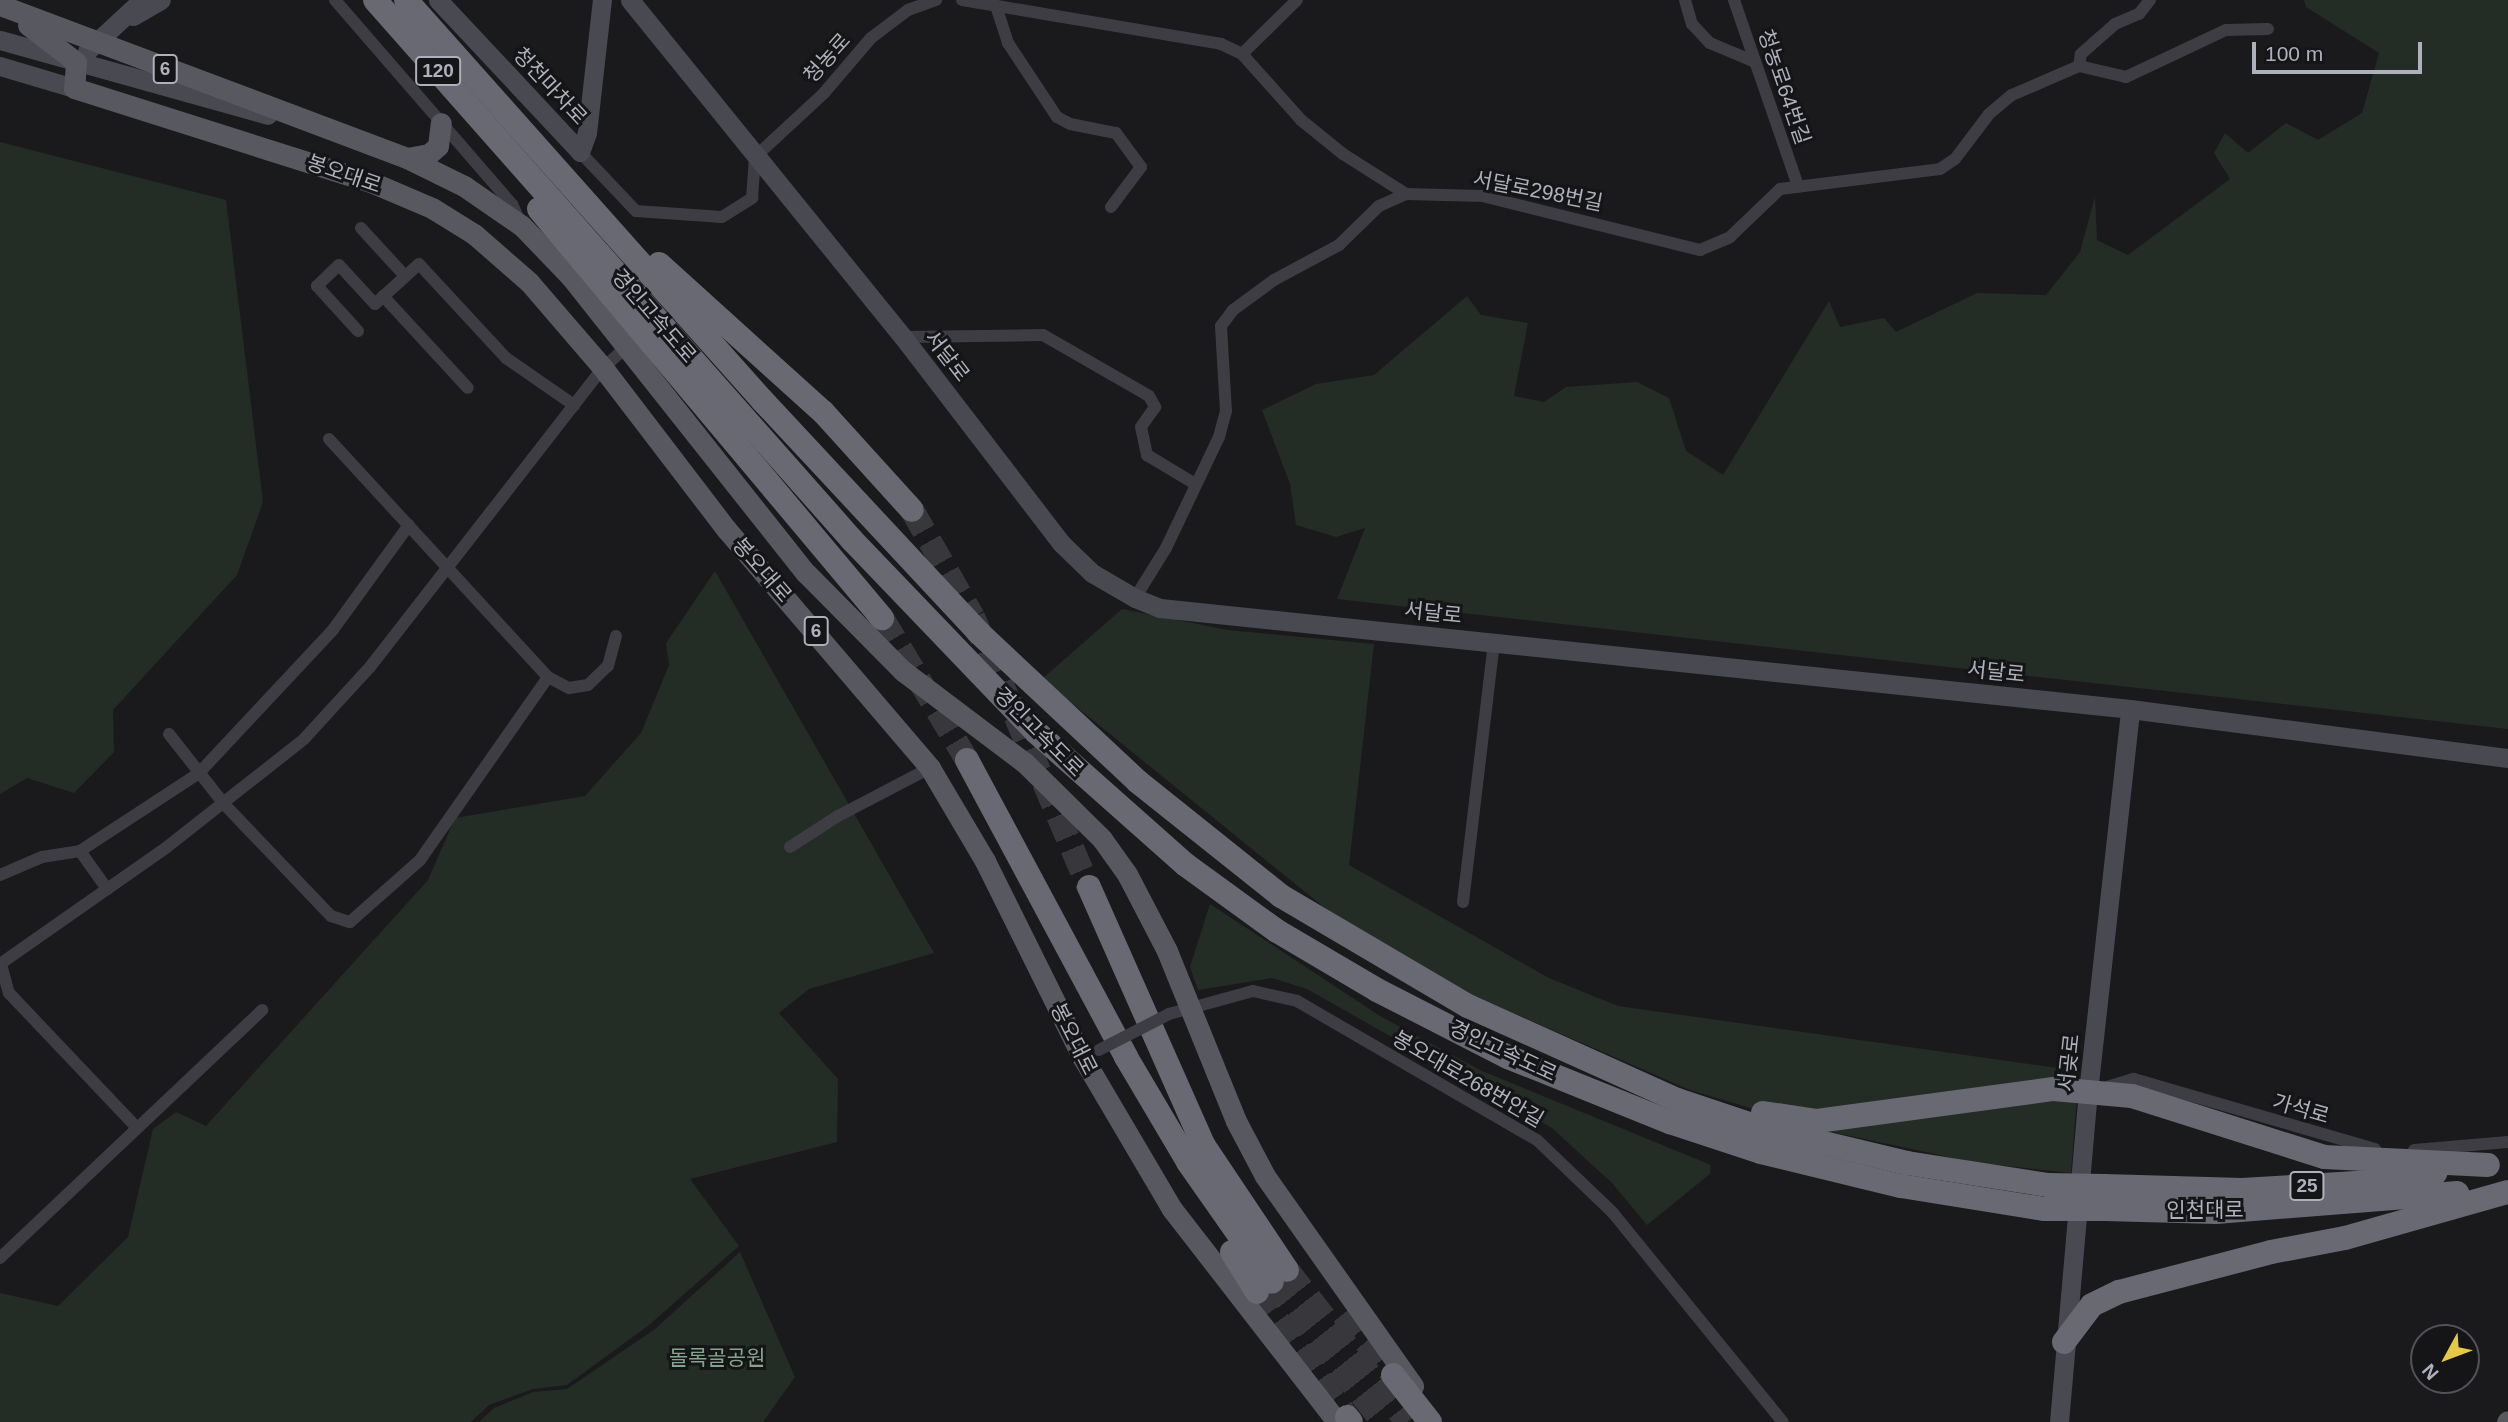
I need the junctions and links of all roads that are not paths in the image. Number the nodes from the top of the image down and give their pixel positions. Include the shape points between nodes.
1 (127, 0) edge
2 (142, 0) edge
3 (161, 0) edge
4 (335, 0) edge
5 (375, 0) edge
6 (406, 0) edge
7 (438, 0) edge
8 (603, 0) edge
9 (629, 0) edge
10 (936, 0) edge
11 (962, 0) edge
12 (1297, 0) edge
13 (1685, 0) edge
14 (1734, 0) edge
15 (2150, 0) edge
16 (0, 5) edge
17 (997, 9) junction
18 (118, 21) junction
19 (2268, 29) dead end
20 (0, 40) edge
21 (96, 42) junction
22 (1242, 54) junction
23 (76, 62) junction
24 (1755, 62) junction
25 (0, 66) edge
26 (2080, 66) junction
27 (74, 88) junction
28 (441, 123) junction
29 (330, 132) junction
30 (508, 132) junction
31 (580, 152) junction
32 (755, 157) junction
33 (407, 158) junction
34 (1798, 186) junction
35 (1406, 194) junction
36 (1111, 208) dead end
37 (522, 226) junction
38 (361, 228) dead end
39 (405, 276) junction
40 (383, 296) junction
41 (358, 331) dead end
42 (903, 337) junction
43 (625, 348) junction
44 (603, 368) junction
45 (468, 388) dead end
46 (574, 405) junction
47 (329, 439) dead end
48 (1195, 484) junction
49 (912, 510) tunnel mouth
50 (409, 525) junction
51 (448, 568) junction
52 (1135, 598) junction
53 (882, 618) tunnel mouth
54 (616, 636) dead end
55 (1494, 642) junction
56 (548, 677) junction
57 (2130, 709) junction
58 (169, 734) dead end
59 (2508, 758) edge
60 (967, 760) tunnel mouth
61 (930, 768) junction
62 (199, 772) junction
63 (224, 804) junction
64 (790, 847) dead end
65 (80, 851) junction
66 (0, 875) edge
67 (1088, 887) tunnel mouth
68 (107, 889) junction
69 (1464, 902) dead end
70 (0, 964) edge
71 (4, 993) edge
72 (1191, 1009) junction
73 (262, 1010) dead end
74 (1091, 1054) junction
75 (2088, 1092) junction
76 (1677, 1100) junction
77 (137, 1128) junction
78 (2508, 1142) edge
79 (2498, 1163) edge
80 (1904, 1174) junction
81 (2508, 1184) edge
82 (2508, 1192) edge
83 (2105, 1198) junction
84 (0, 1258) edge
85 (2064, 1342) junction
86 (1393, 1375) tunnel mouth
87 (1345, 1421) edge
88 (1430, 1422) edge
89 (1441, 1422) edge
90 (1783, 1422) edge
91 (2059, 1422) edge

1 - 18 street
2 - 18 street
3 - 18 street via 149,10
4 - 28 street
5 - 30 highway, 경인고속도로 / 120
6 - 30 highway, 경인고속도로 / 120
7 - 31 street, 청천마차로
8 - 31 street, 청천마차로 via 587,133
9 - 32 street, 서달로
10 - 32 street, 청농로 via 908,9 872,37 824,93
11 - 17 street
12 - 22 street
13 - 24 street via 1692,24 1710,43
14 - 24 street, 청농로64번길
15 - 26 street via 2139,14 2115,23 2081,54
16 - 21 main road, 봉오대로 / 6
16 - 23 main road, 6
17 - 22 street via 1222,44
17 - 36 street via 1008,43 1057,117 1116,133 1141,167
18 - 21 street
19 - 26 street via 2226,30 2126,77
20 - 23 street, 봉오대로
21 - 23 street
21 - 29 main road, 봉오대로 / 6
22 - 35 street via 1301,120 1343,154
23 - 27 main road
23 - 29 street, 봉오대로
24 - 34 street, 청농로64번길
25 - 27 street, 봉오대로
26 - 34 street, 서달로298번길 via 2012,95 1989,114 1955,159 1940,169
27 - 44 main road, 봉오대로 / 6 via 371,182 432,208 474,234 529,282
28 - 33 main road via 438,146 429,154
28 - 37 street via 512,204
29 - 33 main road, 봉오대로 / 6
30 - 49 highway via 579,176 661,267 823,412
30 - 53 highway via 539,208
30 - 76 highway, 경인고속도로 via 978,632 1137,781 1281,896 1358,945 1468,1006
30 - 80 highway, 경인고속도로 via 861,550 1036,732 1186,865 1277,931 1377,990 1508,1057 1670,1122 1761,1152
31 - 32 street via 636,211 722,217 752,198
32 - 42 street, 서달로
33 - 37 main road, 봉오대로 / 6 via 464,186
34 - 35 street, 서달로298번길 via 1780,189 1730,237 1700,250 1482,195
35 - 48 street, 서달로298번길 via 1379,206 1324,256 1274,280 1233,310 1221,326 1226,411 1219,437
37 - 43 main road, 봉오대로 / 6 via 570,277
38 - 39 street
39 - 40 street
39 - 46 street via 419,264 506,358
40 - 41 street via 375,304 339,265 317,286
40 - 45 street
42 - 48 street via 1043,335 1149,396 1155,407 1141,427 1147,455
42 - 52 street, 서달로 via 1061,543 1092,573
43 - 44 street
43 - 72 main road, 봉오대로 / 6 via 806,573 863,634 903,671 1025,763 1101,839 1133,885
44 - 46 street
44 - 61 main road, 봉오대로 / 6 via 727,530
46 - 51 street
47 - 50 street
48 - 52 street, 서달로298번길 via 1166,548
50 - 51 street
50 - 62 street via 332,631
51 - 56 street
51 - 63 street via 336,706
52 - 55 street, 서달로 via 1160,608
54 - 56 street via 608,666 588,685 569,688
55 - 57 street, 서달로
55 - 69 street
56 - 63 street via 420,860 350,922 331,916
57 - 59 street, 서달로
57 - 75 street, 서곶로
58 - 62 street
60 - 67 highway, 봉오대로 via 1188,1162 1278,1275 1204,1146
61 - 64 street
61 - 74 main road, 봉오대로 / 6
62 - 63 street
62 - 65 street
63 - 68 street
65 - 66 street via 42,858
65 - 68 street
68 - 70 street
70 - 71 street
71 - 77 street
72 - 74 street, 봉오대로268번안길, bridge via 1169,1014
72 - 89 main road, 봉오대로 / 6 via 1236,1121 1265,1176 1353,1306
72 - 90 street, 봉오대로268번안길 via 1225,995 1253,991 1297,1001 1537,1140 1613,1213
73 - 77 street
74 - 87 main road, 봉오대로 / 6 via 1172,1209
75 - 76 highway via 2054,1089 1817,1121
75 - 78 street, 가석로 via 2134,1079 2365,1148 2412,1151
75 - 79 highway via 2132,1096 2324,1157
75 - 85 street, 서곶로
76 - 80 highway, 경인고속도로
77 - 84 street
79 - 83 highway, 인천대로 / 25 via 2372,1182
80 - 83 highway, 인천대로, bridge via 2046,1197
81 - 83 highway, 인천대로 / 25 via 2318,1207 2217,1212
82 - 85 highway via 2344,1238 2119,1292 2092,1305
85 - 91 street, 서곶로
86 - 88 highway

